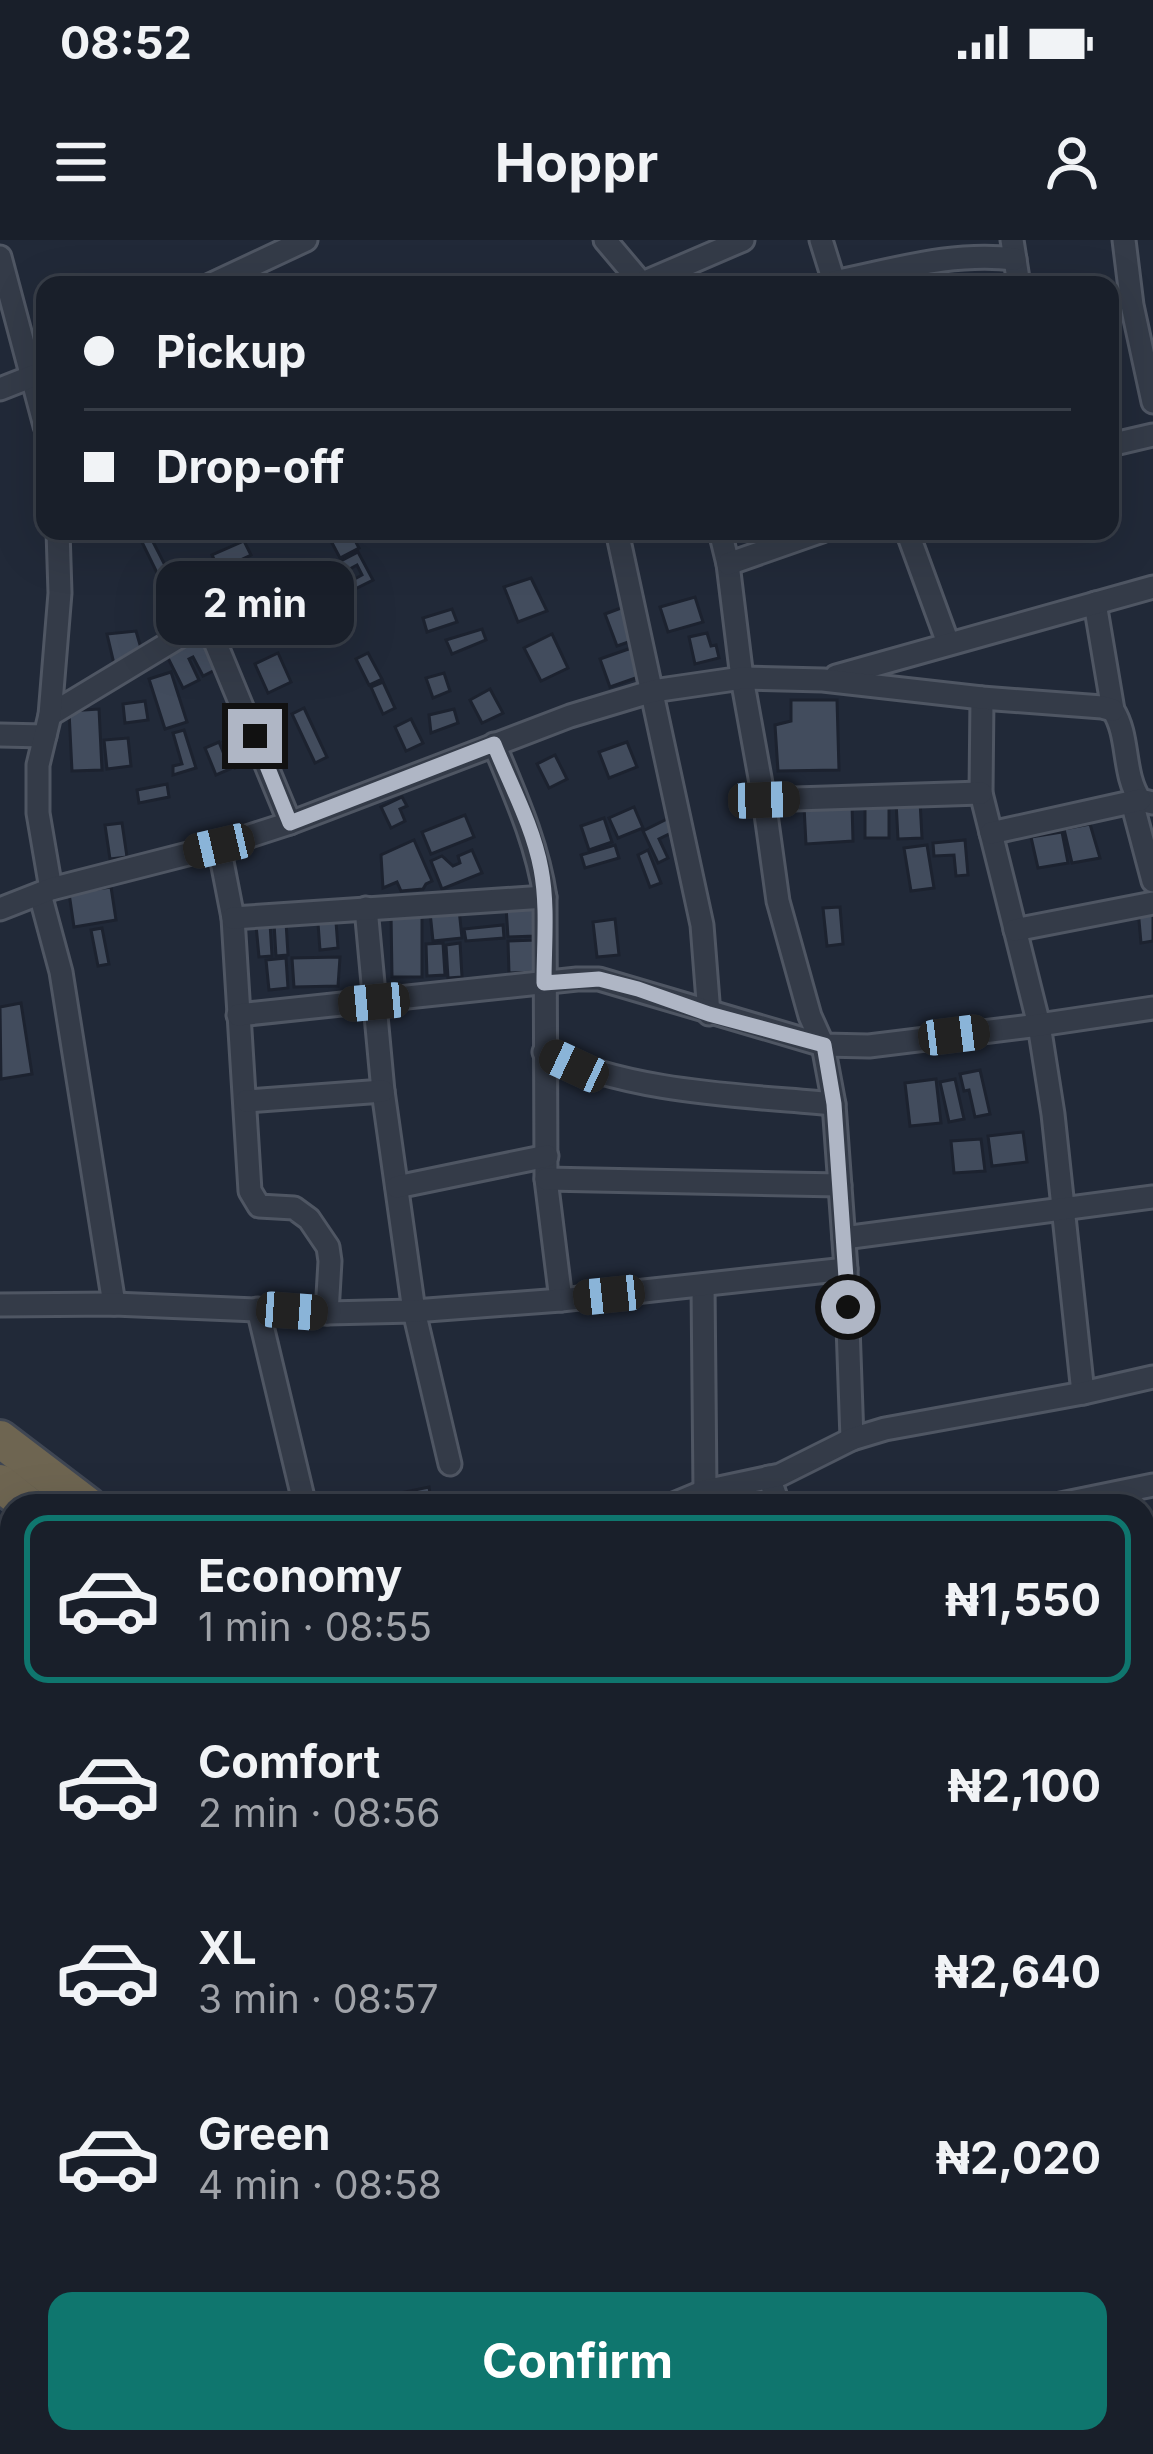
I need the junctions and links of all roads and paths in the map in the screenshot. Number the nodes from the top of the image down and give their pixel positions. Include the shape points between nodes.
1 (306, 240) edge
2 (605, 240) edge
3 (742, 240) edge
4 (821, 240) edge
5 (1124, 240) edge
6 (1013, 250) edge
7 (0, 257) edge
8 (229, 276) edge
9 (636, 276) edge
10 (661, 276) edge
11 (832, 276) edge
12 (869, 276) edge
13 (36, 331) edge
14 (23, 336) junction
15 (33, 376) junction
16 (36, 388) edge
17 (0, 389) edge
18 (1153, 402) edge
19 (1153, 435) edge
20 (1119, 443) edge
21 (58, 540) edge
22 (618, 540) edge
23 (722, 540) edge
24 (796, 540) edge
25 (910, 540) edge
26 (728, 564) junction
27 (1153, 587) edge
28 (1095, 603) junction
29 (948, 643) junction
30 (742, 678) junction
31 (823, 680) junction
32 (653, 691) junction
33 (982, 698) junction
34 (1113, 710) junction
35 (47, 725) junction
36 (0, 735) edge
37 (494, 744) junction
38 (981, 793) junction
39 (764, 800) junction
40 (1142, 802) edge
41 (290, 823) junction
42 (991, 833) junction
43 (219, 846) junction
44 (1153, 881) edge
45 (46, 892) junction
46 (545, 897) junction
47 (1153, 903) edge
48 (366, 908) junction
49 (0, 909) edge
50 (233, 918) junction
51 (1015, 930) junction
52 (544, 983) junction
53 (374, 1002) junction
54 (1153, 1008) edge
55 (709, 1014) junction
56 (238, 1015) junction
57 (1039, 1025) junction
58 (824, 1045) junction
59 (544, 1052) junction
60 (383, 1091) junction
61 (246, 1101) junction
62 (834, 1104) junction
63 (548, 1156) junction
64 (546, 1179) junction
65 (840, 1185) junction
66 (397, 1187) junction
67 (1153, 1197) edge
68 (1063, 1210) junction
69 (844, 1238) junction
70 (846, 1269) junction
71 (704, 1285) junction
72 (561, 1300) junction
73 (114, 1304) junction
74 (0, 1305) edge
75 (258, 1309) junction
76 (414, 1311) junction
77 (327, 1313) junction
78 (1153, 1377) edge
79 (1083, 1393) junction
80 (0, 1439) edge
81 (852, 1439) junction
82 (450, 1464) dead end
83 (769, 1477) junction
84 (1153, 1485) edge
85 (705, 1491) junction
86 (72, 1494) edge
87 (302, 1494) edge
88 (698, 1494) edge
89 (775, 1494) edge
90 (1109, 1494) edge

1 - 8 street
2 - 9 street
3 - 10 street
4 - 11 street
5 - 18 street
6 - 12 street
7 - 14 street
13 - 14 street
14 - 15 street
15 - 16 street
15 - 17 street
19 - 20 street
21 - 35 street
22 - 32 street
23 - 26 street
24 - 26 street
25 - 29 street
26 - 30 street
27 - 28 street
28 - 29 street
28 - 34 street
29 - 31 street
30 - 31 street
30 - 32 street
30 - 39 street
31 - 33 street
32 - 37 street
32 - 55 street via 702,925
33 - 34 street
33 - 38 street
34 - 40 street
35 - 36 street
35 - 41 street via 197,627 209,627
35 - 45 street via 38,765
37 - 41 street
37 - 46 street
38 - 39 street
38 - 42 street
39 - 58 street via 778,901
40 - 42 street
40 - 44 street
41 - 43 street
42 - 51 street
43 - 45 street
43 - 50 street
45 - 49 street
45 - 73 street
46 - 48 street
46 - 52 street
47 - 51 street
48 - 50 street
48 - 53 street
50 - 56 street
51 - 57 street
52 - 53 street
52 - 55 street via 599,979
52 - 59 street
53 - 56 street
53 - 60 street
54 - 57 street
55 - 58 street
56 - 61 street
57 - 58 street
57 - 68 street
58 - 62 street
59 - 62 street via 669,1087
59 - 63 street
60 - 61 street
60 - 66 street
61 - 77 street via 250,1191 259,1206 294,1208 328,1247
62 - 65 street
63 - 64 street
63 - 66 street
64 - 65 street
64 - 72 street
65 - 69 street
66 - 76 street
67 - 68 street
68 - 69 street
68 - 79 street
69 - 70 street
70 - 71 street
70 - 81 street
71 - 72 street
71 - 85 street
72 - 76 street
73 - 74 street
73 - 75 street
75 - 77 street
75 - 87 street
76 - 77 street
76 - 82 street
78 - 79 street
79 - 81 street
80 - 86 highway
81 - 83 street
83 - 85 street
83 - 89 street
84 - 90 street
85 - 88 street

